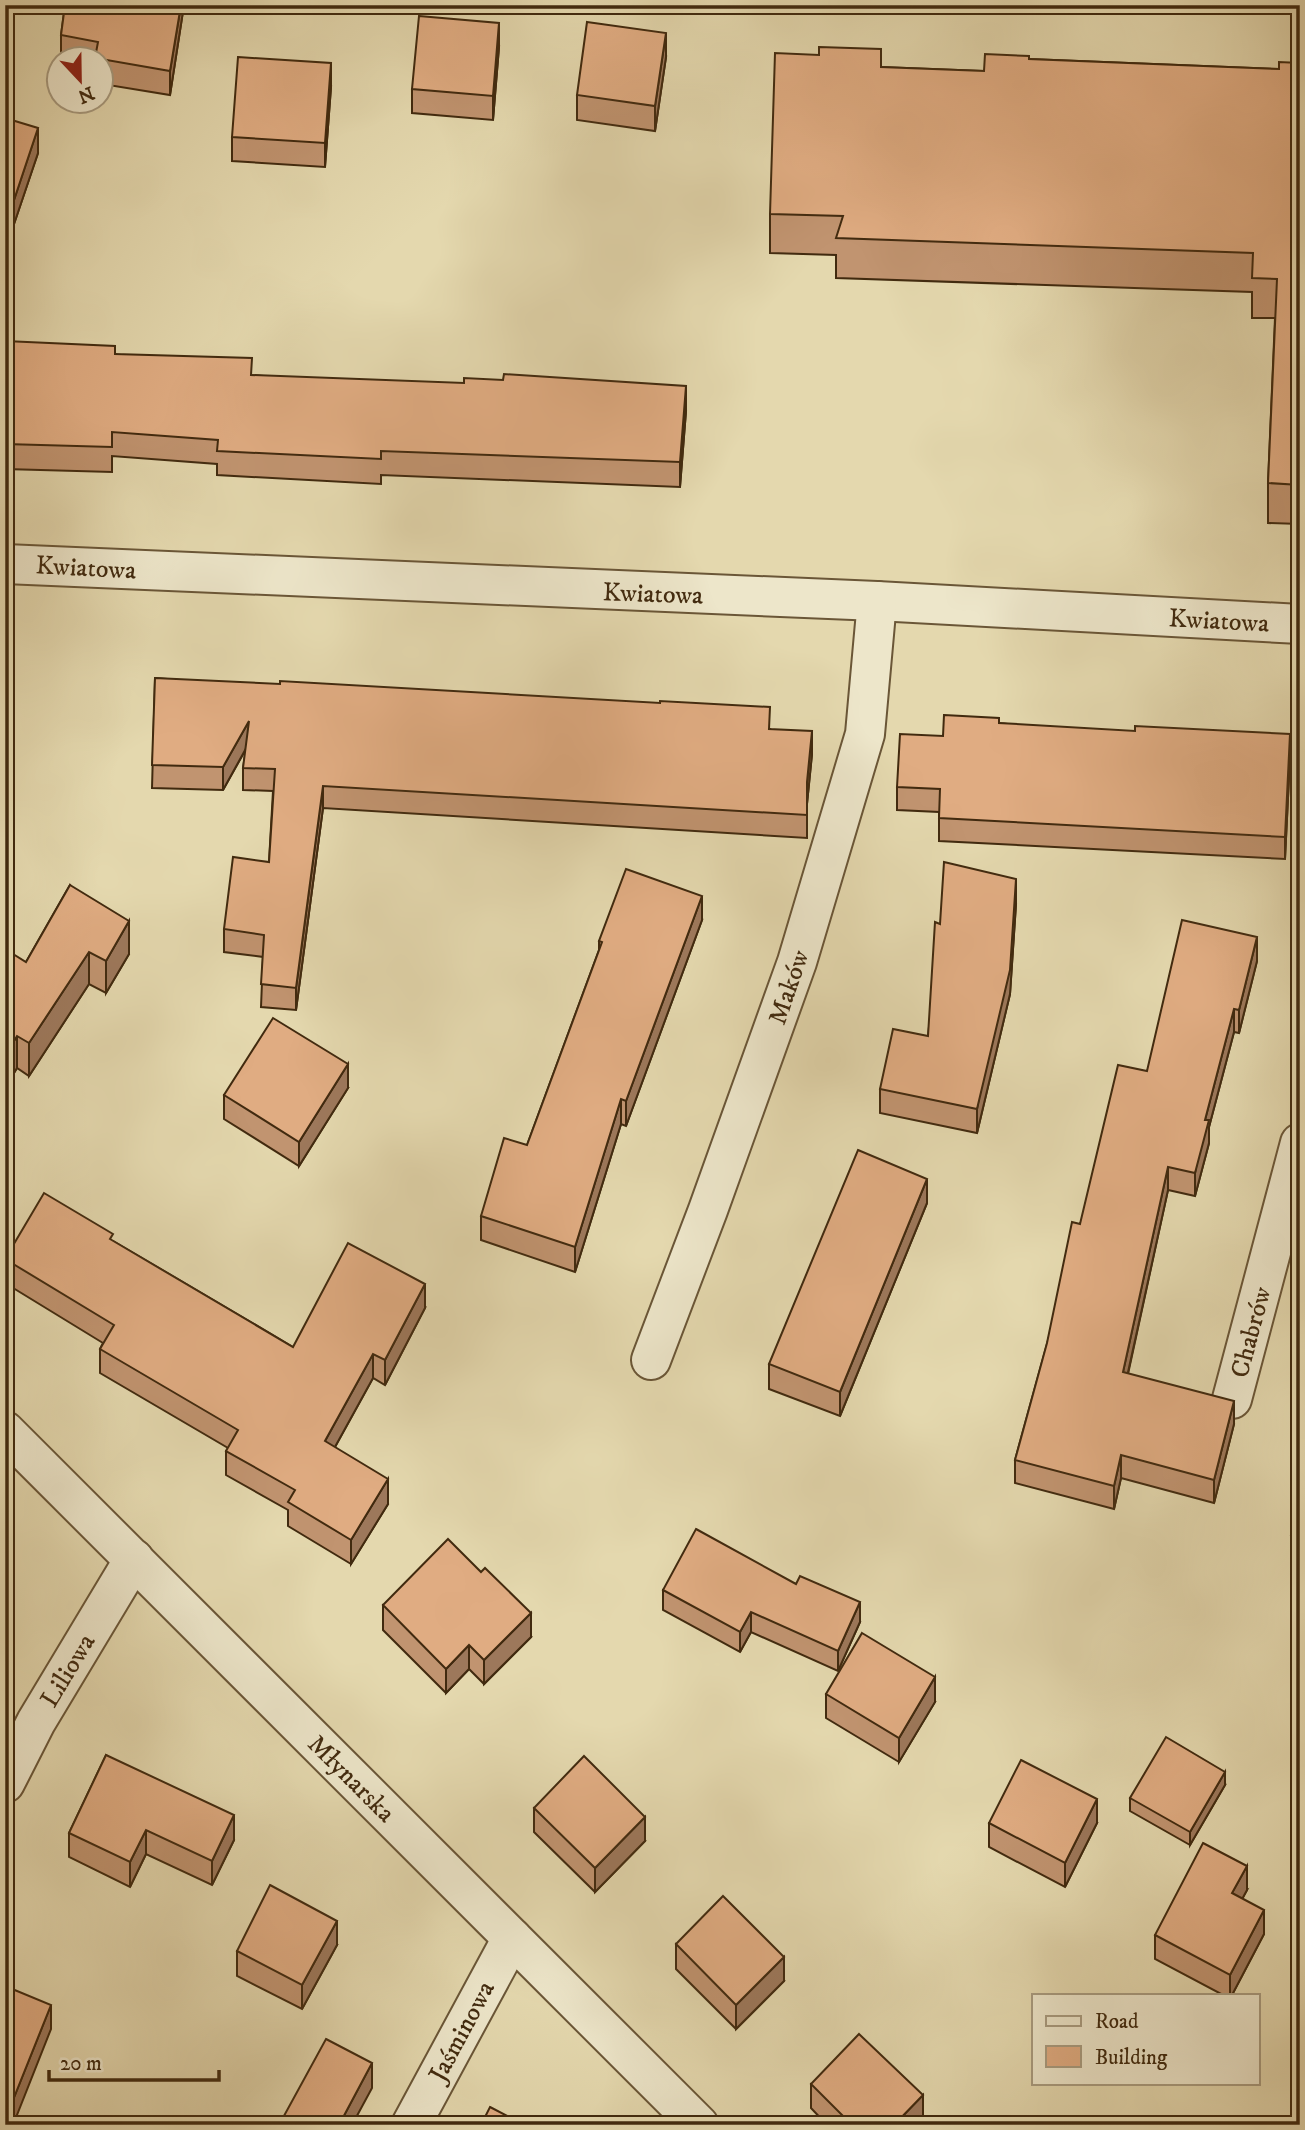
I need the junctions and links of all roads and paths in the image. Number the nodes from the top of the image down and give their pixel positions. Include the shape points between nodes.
1 (5, 564) edge
2 (877, 601) junction
3 (1300, 624) edge
4 (1300, 1143) edge
5 (651, 1360) dead end
6 (1232, 1399) edge
7 (5, 1431) edge
8 (134, 1559) junction
9 (5, 1783) edge
10 (512, 1938) junction
11 (411, 2125) edge
12 (699, 2125) edge

1 - 2 street, Kwiatowa
2 - 3 street, Kwiatowa
2 - 5 street, Maków via 865,734 801,950
4 - 6 street, Chabrów
7 - 8 street, Młynarska
8 - 9 street, Liliowa via 36,1722
8 - 10 street, Młynarska
10 - 11 street, Jaśminowa
10 - 12 street, Młynarska

